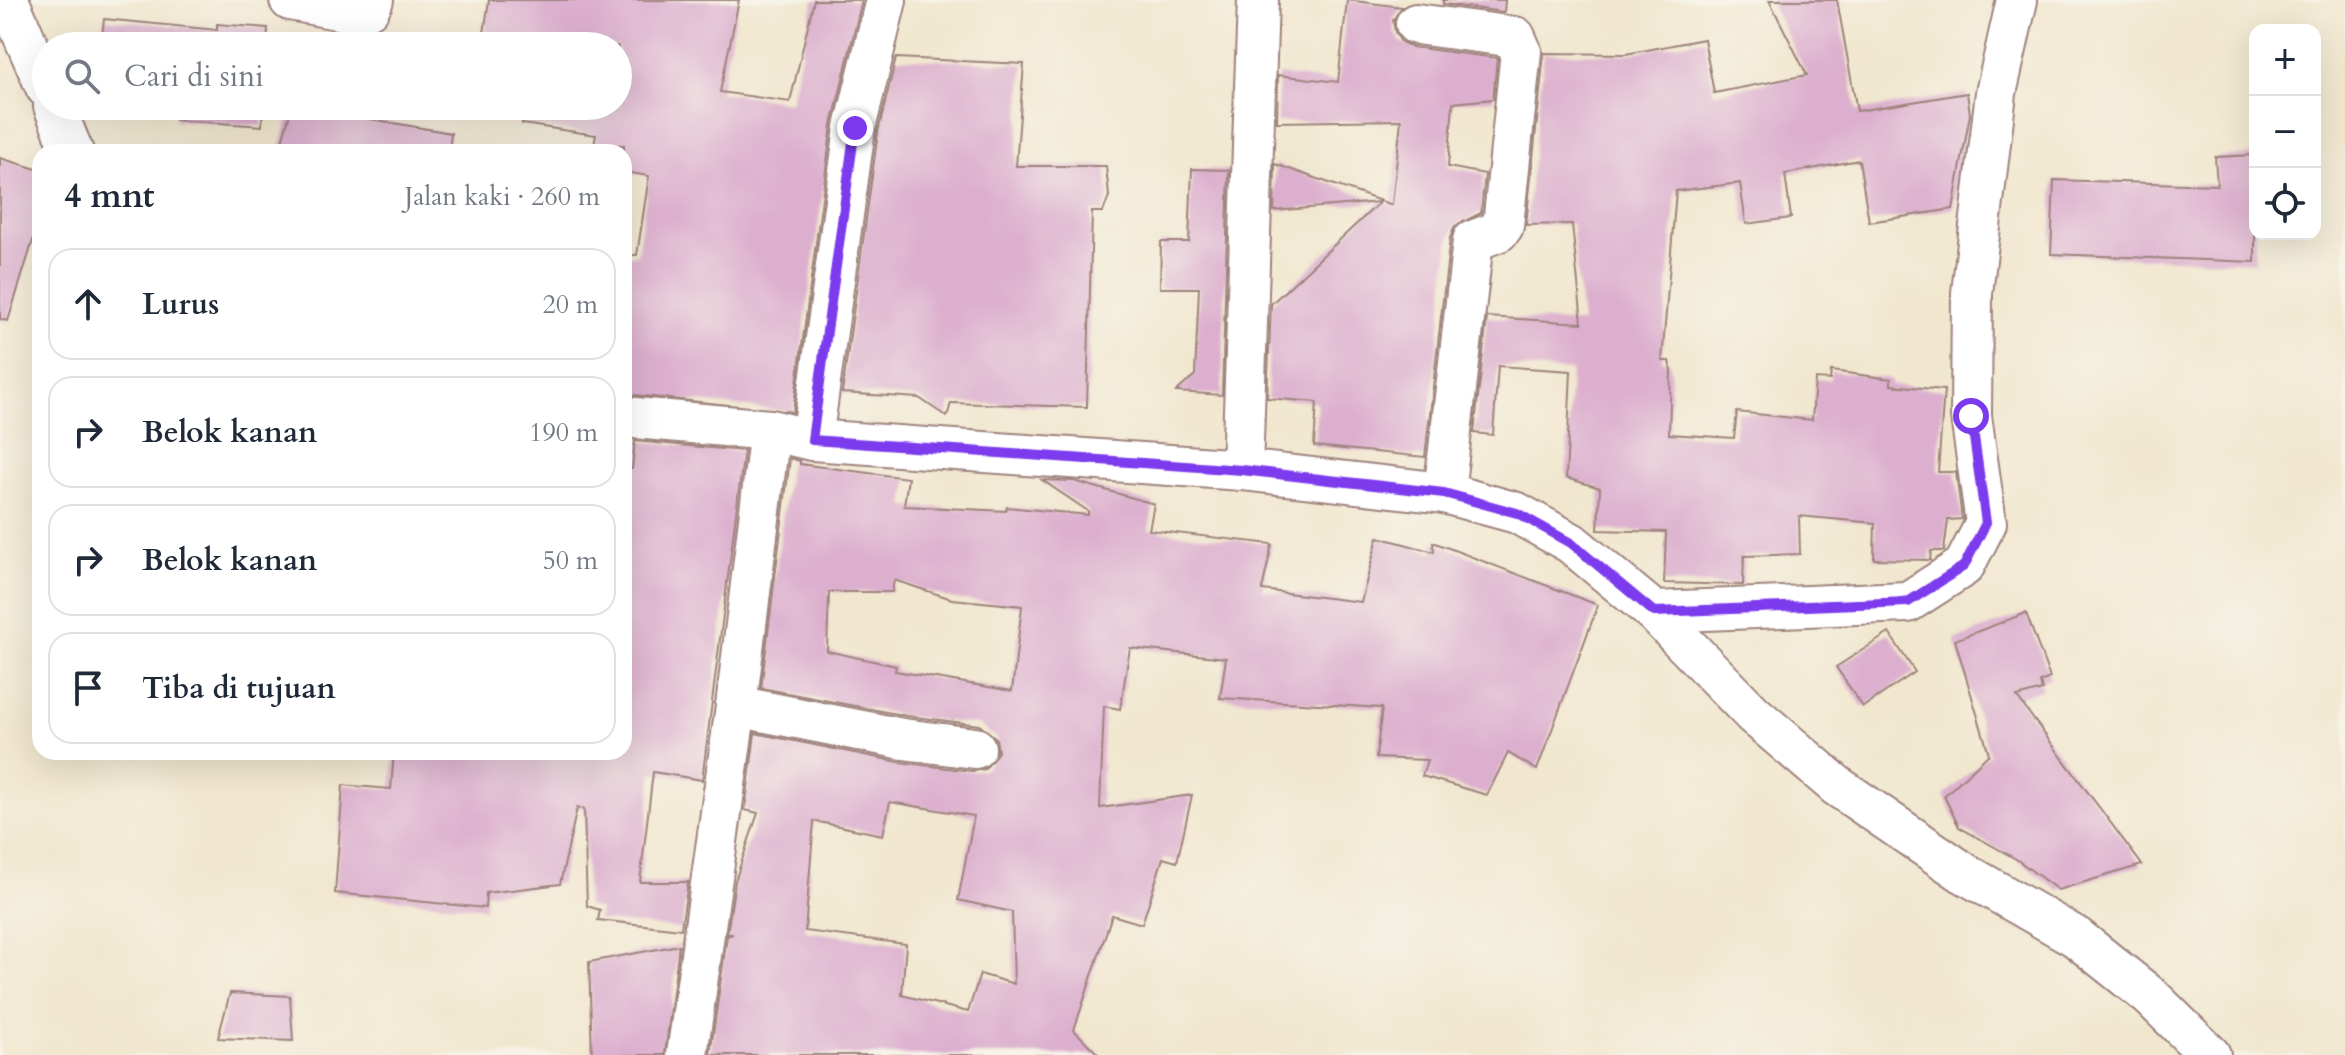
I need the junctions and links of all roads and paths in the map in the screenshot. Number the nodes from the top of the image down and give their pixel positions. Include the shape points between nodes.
1 (290, 0) edge
2 (373, 0) edge
3 (886, 0) edge
4 (1258, 0) edge
5 (2017, 0) edge
6 (13, 1) edge
7 (1416, 24) dead end
8 (32, 51) edge
9 (60, 120) edge
10 (70, 144) edge
11 (632, 418) edge
12 (770, 430) junction
13 (812, 440) junction
14 (1242, 470) junction
15 (1444, 493) junction
16 (1654, 612) junction
17 (736, 706) junction
18 (975, 748) dead end
19 (687, 1055) edge
20 (2210, 1055) edge

1 - 2 street via 353,12 369,8
3 - 13 street via 855,128
4 - 14 street
5 - 16 street via 1996,93 1972,293 1971,416 1986,523 1964,566 1908,602
6 - 8 street
7 - 15 street via 1515,37 1521,51 1503,226 1473,241
9 - 10 street
11 - 12 street
12 - 13 street
12 - 17 street
13 - 14 street
14 - 15 street
15 - 16 street via 1517,513 1571,543
16 - 20 street via 1753,714 1837,786 1964,873 2076,937 2151,997
17 - 18 street
17 - 19 street

